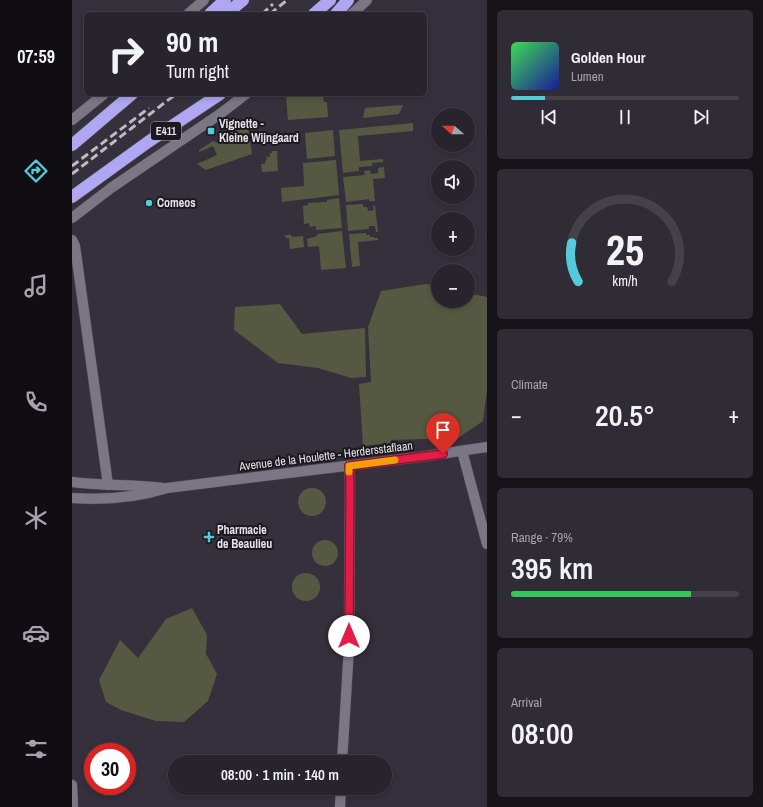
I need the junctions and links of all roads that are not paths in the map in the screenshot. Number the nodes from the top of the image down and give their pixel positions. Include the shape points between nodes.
1 (204, 0) edge
2 (225, 0) edge
3 (243, 0) edge
4 (330, 0) edge
5 (348, 0) edge
6 (367, 0) edge
7 (190, 12) edge
8 (212, 12) edge
9 (228, 12) edge
10 (316, 12) edge
11 (338, 12) edge
12 (354, 12) edge
13 (102, 96) edge
14 (130, 96) edge
15 (217, 96) edge
16 (243, 96) edge
17 (72, 120) edge
18 (72, 145) edge
19 (72, 197) edge
20 (72, 218) edge
21 (72, 240) edge
22 (487, 447) edge
23 (462, 451) junction
24 (349, 466) junction
25 (72, 482) edge
26 (108, 485) junction
27 (167, 488) junction
28 (72, 498) edge
29 (487, 544) edge
30 (342, 755) edge
31 (72, 785) edge
32 (341, 795) edge
33 (73, 807) edge
34 (340, 807) edge

1 - 7 street
2 - 8 highway
3 - 9 highway
4 - 10 highway
5 - 11 highway
6 - 12 street
13 - 17 street
14 - 18 highway
15 - 19 highway, E411
16 - 20 street
21 - 26 street via 75,246
22 - 23 street, Avenue de la Houlette - Herdersstaflaan
23 - 24 street, Avenue de la Houlette - Herdersstaflaan
23 - 29 street
24 - 27 street, Avenue de la Houlette - Herdersstaflaan
24 - 30 street via 349,640
25 - 26 street, Avenue de la Houlette - Herdersstaflaan
26 - 27 street, Avenue de la Houlette - Herdersstaflaan
27 - 28 street, Avenue de la Houlette - Herdersstaflaan via 149,494 99,500
31 - 33 street
32 - 34 street

